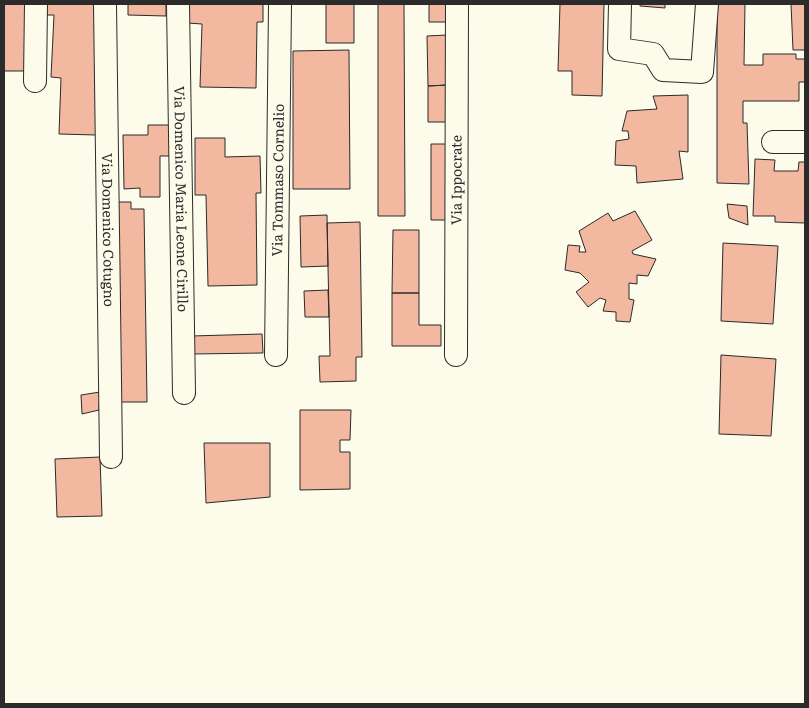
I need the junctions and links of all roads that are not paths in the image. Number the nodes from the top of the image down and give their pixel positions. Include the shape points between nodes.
1 (36, 4) edge
2 (105, 4) edge
3 (178, 4) edge
4 (280, 4) edge
5 (457, 4) edge
6 (620, 4) edge
7 (707, 4) edge
8 (35, 81) dead end
9 (773, 142) dead end
10 (805, 142) edge
11 (276, 355) dead end
12 (456, 355) dead end
13 (184, 393) dead end
14 (111, 457) dead end

1 - 8 street
2 - 14 street, Via Domenico Cotugno
3 - 13 street, Via Domenico Maria Leone Cirillo
4 - 11 street, Via Tommaso Cornelio
5 - 12 street, Via Ippocrate
6 - 7 street via 619,49 653,54 663,70 702,72
9 - 10 street

